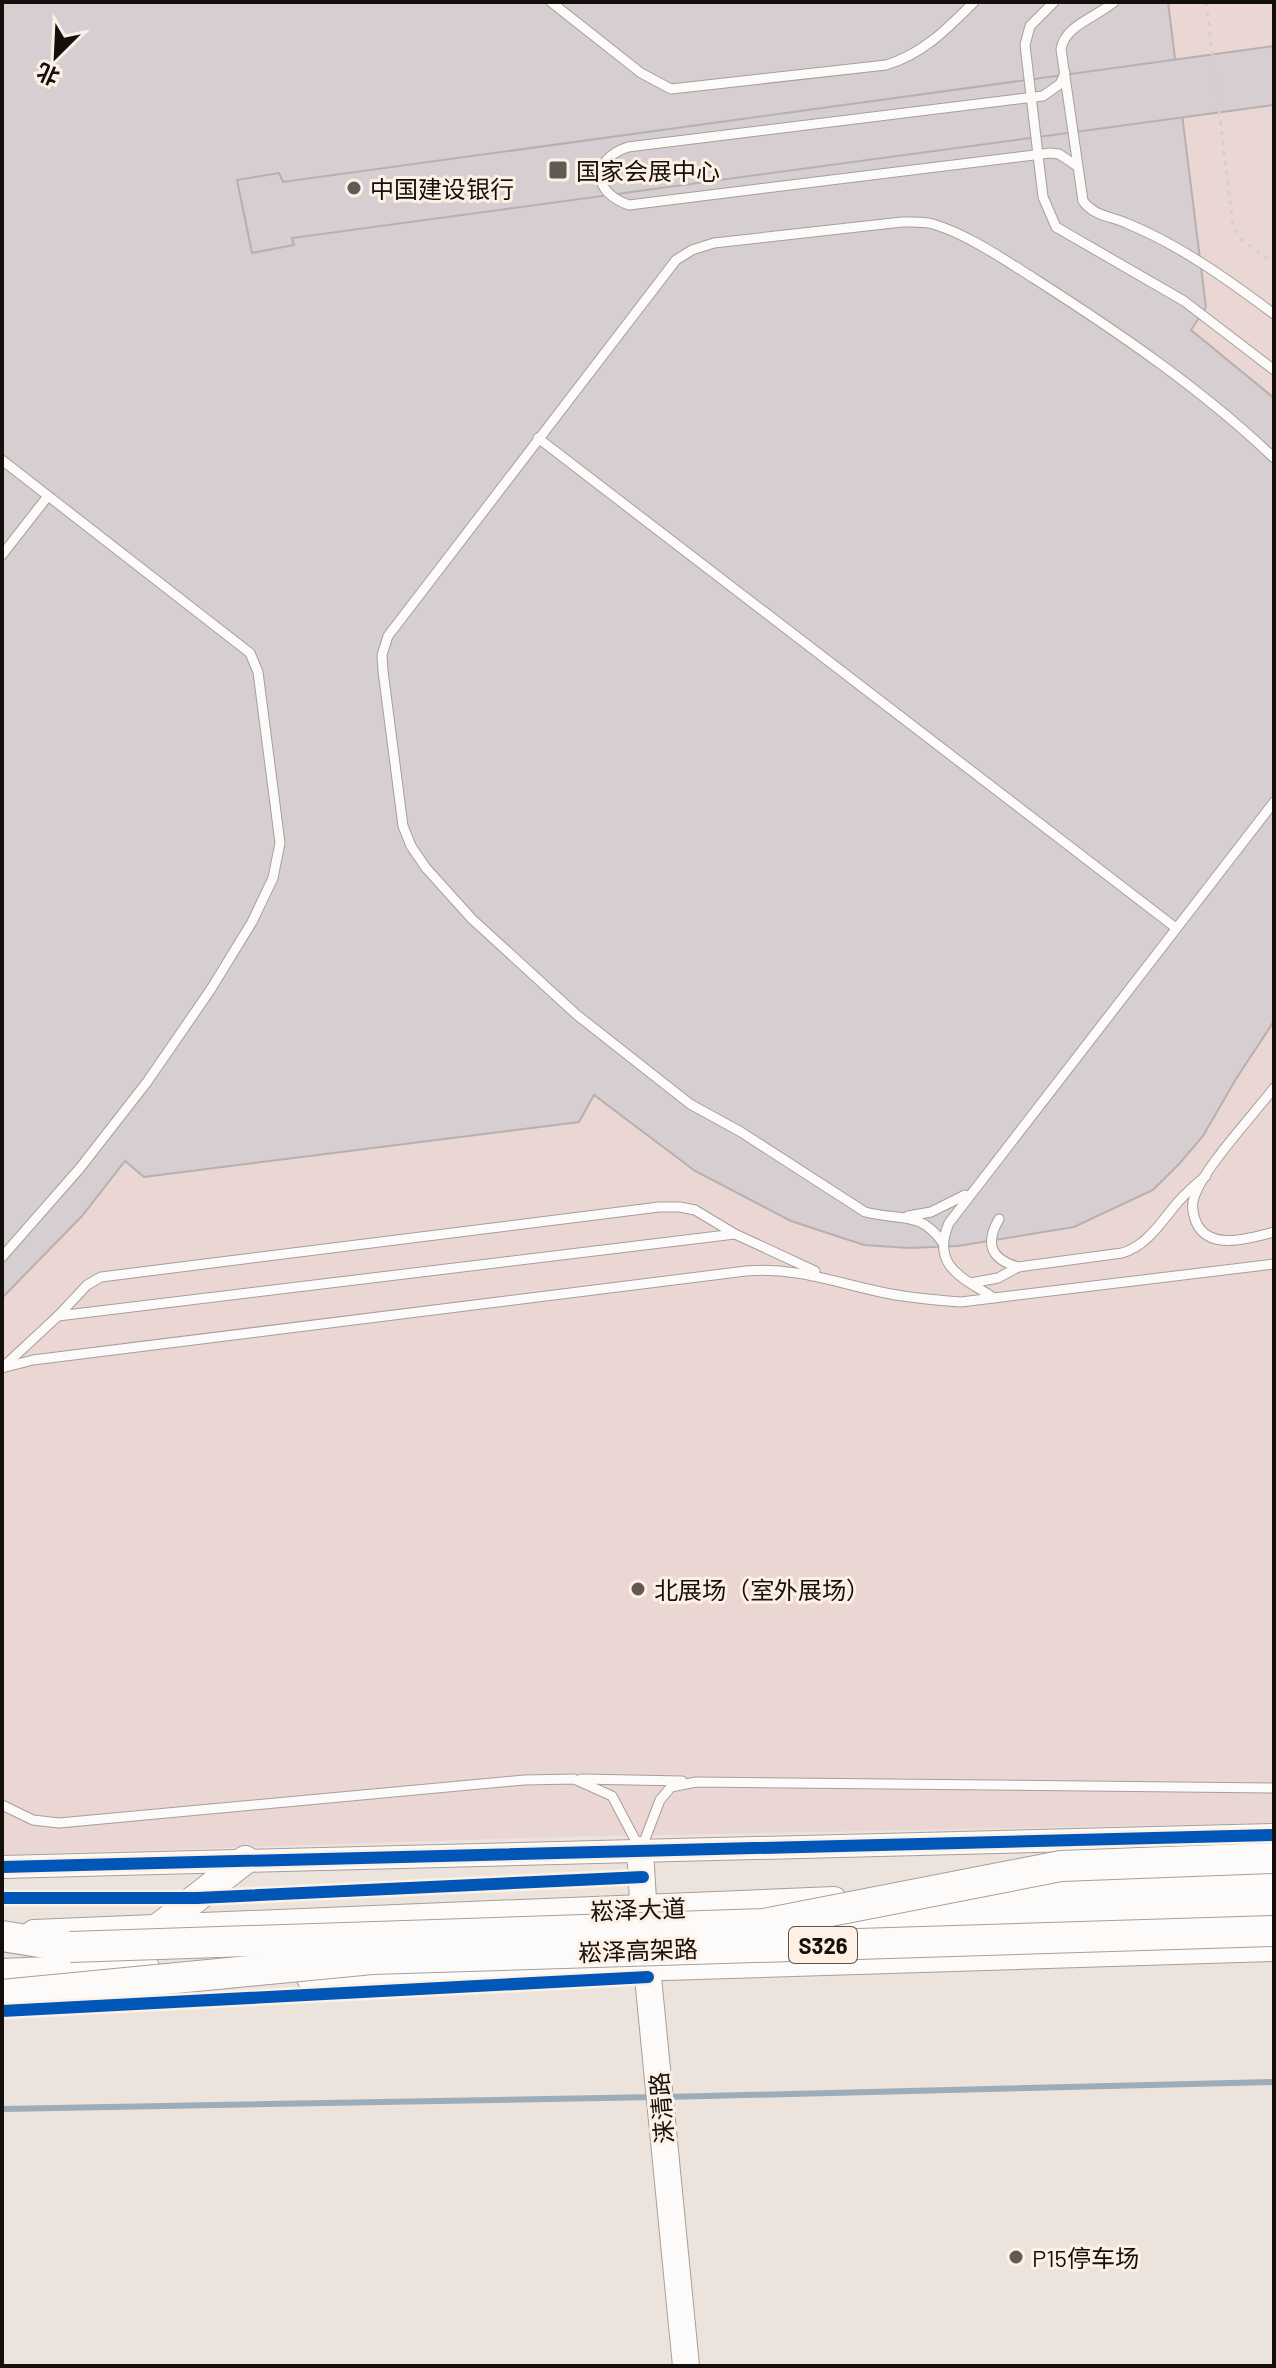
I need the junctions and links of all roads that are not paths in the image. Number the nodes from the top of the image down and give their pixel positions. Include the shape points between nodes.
1 (551, 2) edge
2 (974, 2) edge
3 (1054, 2) edge
4 (1114, 2) edge
5 (1065, 73) junction
6 (1030, 98) junction
7 (1037, 155) junction
8 (1077, 166) junction
9 (1274, 314) edge
10 (1274, 370) edge
11 (538, 438) junction
12 (1274, 458) edge
13 (2, 460) edge
14 (48, 496) junction
15 (2, 555) edge
16 (1274, 802) edge
17 (1176, 928) junction
18 (1274, 1088) edge
19 (1206, 1176) junction
20 (979, 1181) junction
21 (907, 1217) junction
22 (999, 1219) dead end
23 (1274, 1232) edge
24 (735, 1234) junction
25 (943, 1243) junction
26 (2, 1257) edge
27 (1274, 1264) edge
28 (1018, 1267) junction
29 (840, 1282) junction
30 (971, 1283) junction
31 (994, 1298) junction
32 (58, 1316) junction
33 (2, 1368) edge
34 (574, 1779) junction
35 (696, 1782) junction
36 (1274, 1788) edge
37 (2, 1805) edge
38 (1274, 1835) edge
39 (640, 1850) junction
40 (1274, 1858) edge
41 (245, 1860) junction
42 (2, 1867) edge
43 (1274, 1886) edge
44 (645, 1909) junction
45 (1274, 1909) edge
46 (764, 1924) junction
47 (159, 1927) junction
48 (1274, 1931) edge
49 (2, 1935) edge
50 (70, 1947) junction
51 (1274, 1948) edge
52 (2, 1949) edge
53 (372, 1959) junction
54 (647, 1967) junction
55 (2, 1974) edge
56 (2, 1987) edge
57 (2, 1995) edge
58 (686, 2366) edge

1 - 2 lane via 641,73 671,89 907,59
3 - 6 lane via 1030,26 1025,45
4 - 5 lane via 1063,39
5 - 6 lane via 1051,93
5 - 8 lane
6 - 7 lane
6 - 7 lane via 628,147 602,165 600,178 604,191 615,200 641,205
7 - 8 lane via 1059,154
7 - 10 lane via 1043,197 1056,227 1184,301
8 - 9 lane via 1089,209 1180,250
11 - 12 lane via 676,260 692,250 714,243 902,222 950,230 1062,296 1177,377
11 - 17 lane
11 - 21 lane via 402,615 385,645 383,671 403,826 411,846 472,919 523,968 690,1104 865,1212
13 - 14 lane
14 - 15 lane
14 - 26 lane via 250,653 258,672 280,843 273,878 211,989 128,1107
16 - 17 lane
17 - 20 lane
18 - 19 lane
19 - 23 lane via 1193,1198 1199,1229 1227,1241
19 - 28 lane via 1133,1250
20 - 21 lane via 950,1203
20 - 25 lane via 949,1223
21 - 25 lane via 922,1221
22 - 28 lane via 990,1243 1004,1263
24 - 29 lane
24 - 32 lane
24 - 32 lane via 695,1210 659,1207 101,1277
25 - 30 lane via 955,1275
27 - 31 lane
28 - 30 lane
29 - 31 lane via 922,1300
29 - 33 lane via 794,1271 746,1271
30 - 31 lane
32 - 33 lane
34 - 35 lane
34 - 37 lane via 59,1823 33,1820
34 - 39 lane via 612,1796
35 - 36 lane
35 - 39 lane via 671,1787 660,1800
38 - 39 street
39 - 41 street
39 - 44 main road, 涞清路
40 - 46 highway, bridge via 1061,1866
41 - 42 street
41 - 47 main road
43 - 44 main road, 崧泽大道
44 - 47 main road, 崧泽大道
44 - 54 main road, 涞清路
45 - 46 highway, 崧泽高架路 / S326, bridge
46 - 50 highway, 崧泽高架路 / S326, bridge
47 - 49 main road, 崧泽大道
48 - 53 highway, 崧泽高架路 / S326, bridge
49 - 50 highway
50 - 52 highway, 崧泽高架路
51 - 54 main road
53 - 55 highway, 崧泽高架路, bridge
53 - 57 highway, bridge
54 - 56 main road
54 - 58 main road, 涞清路

